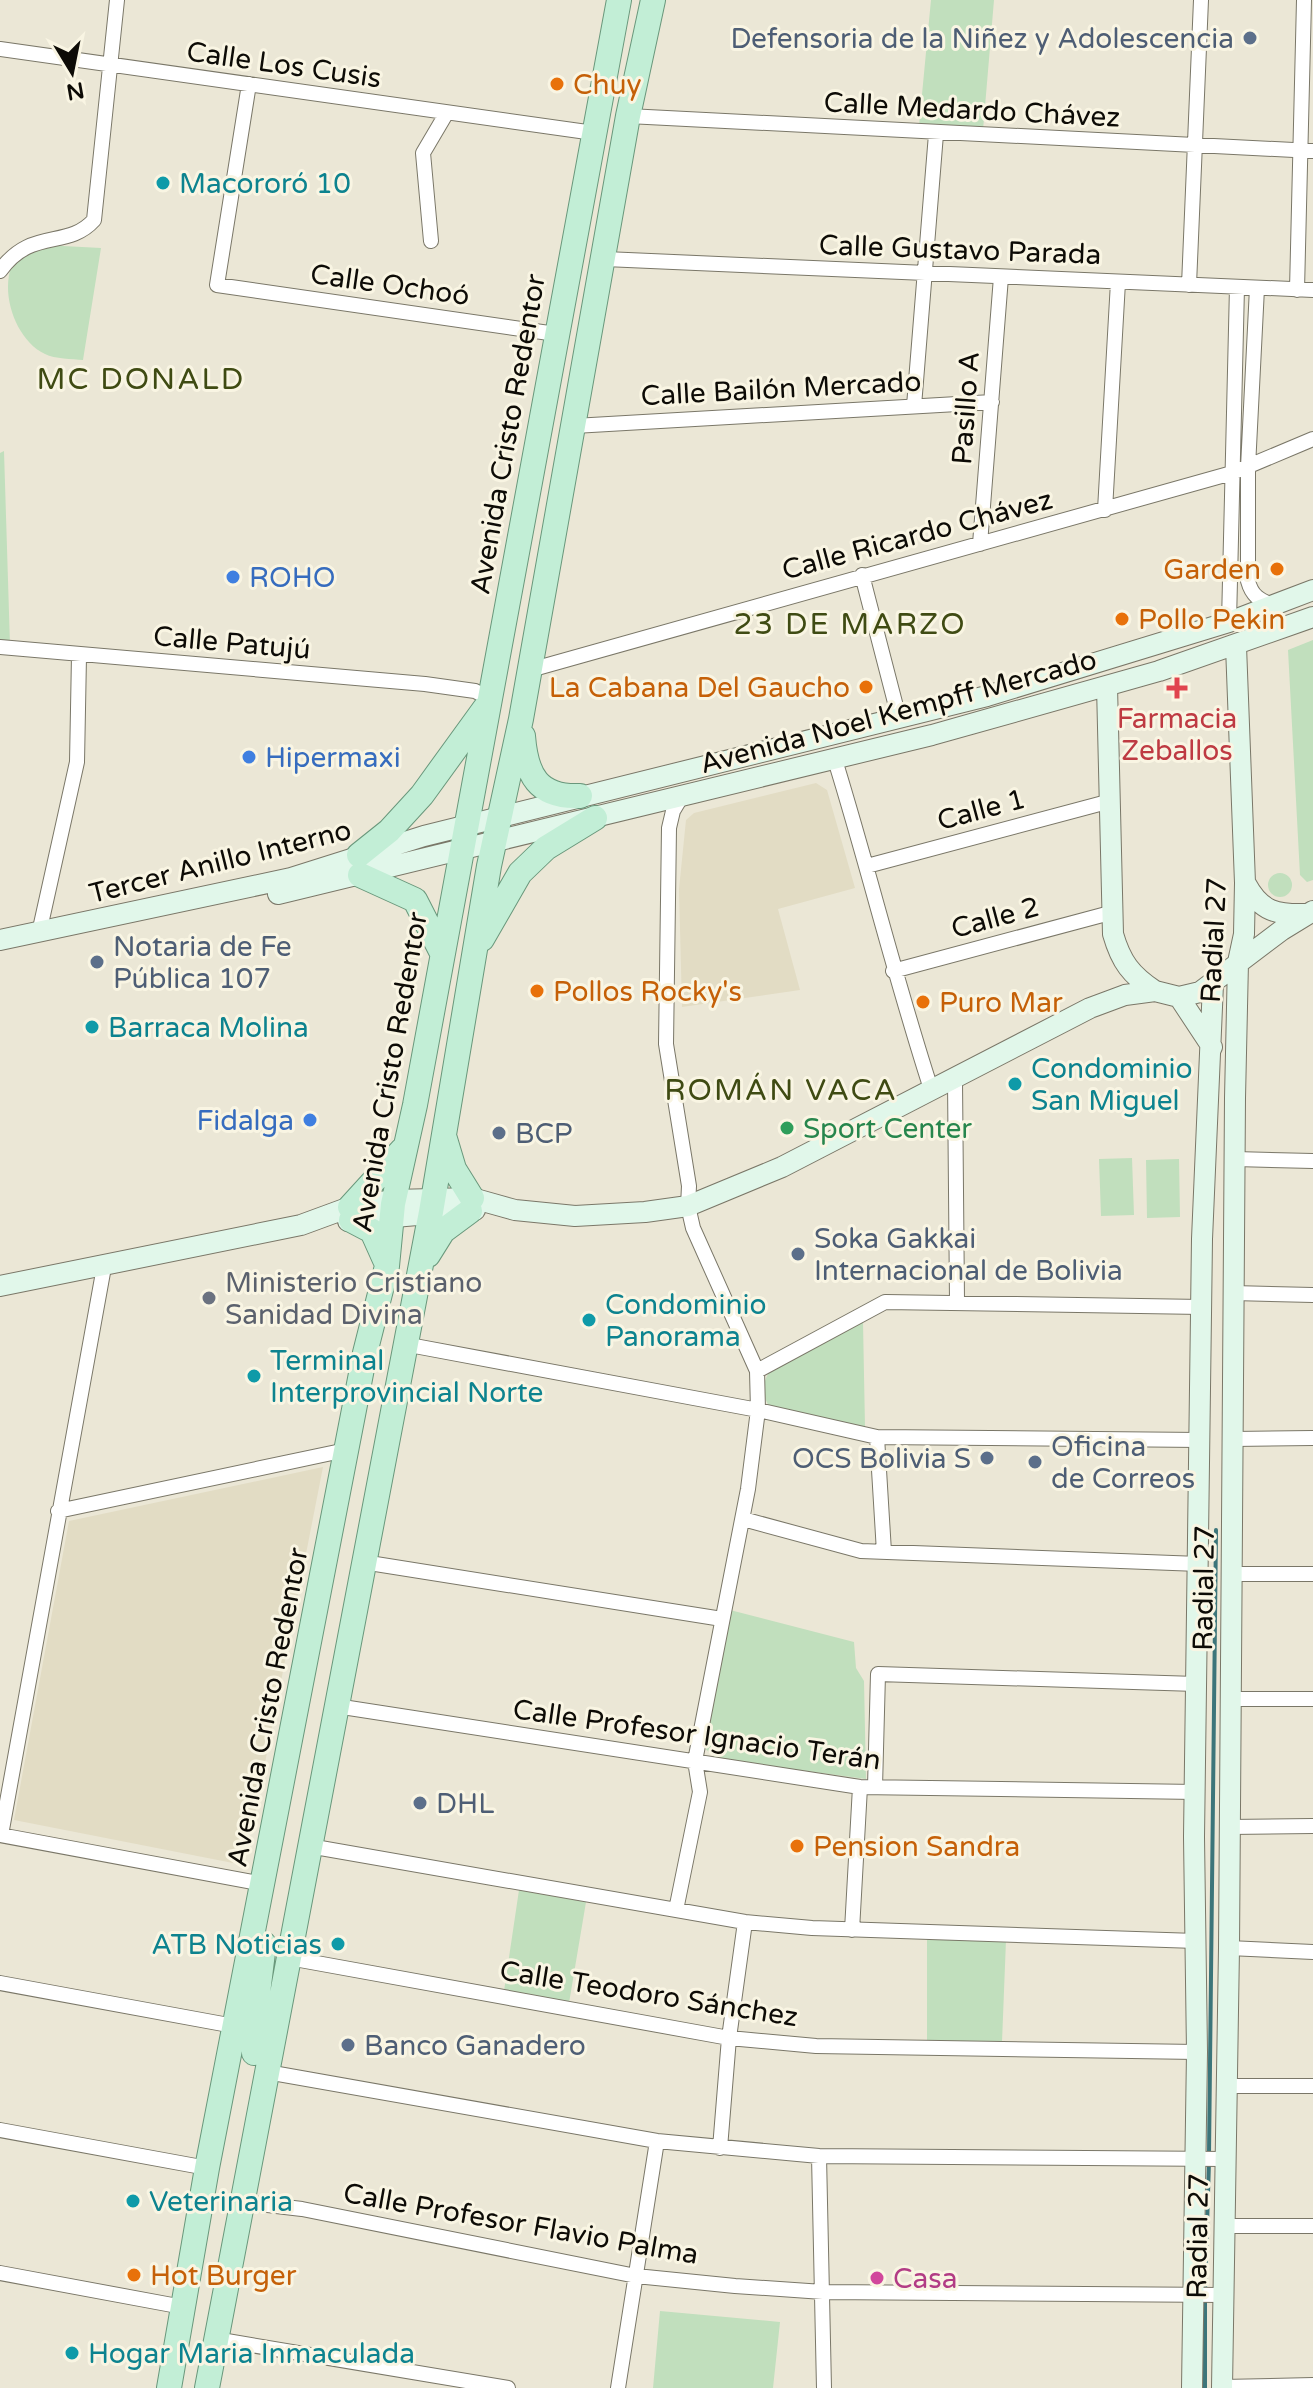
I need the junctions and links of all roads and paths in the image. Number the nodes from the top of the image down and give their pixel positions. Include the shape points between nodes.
1 (117, 0) edge
2 (619, 0) edge
3 (633, 0) edge
4 (653, 0) edge
5 (1201, 0) edge
6 (1304, 0) edge
7 (0, 49) edge
8 (110, 64) junction
9 (249, 84) junction
10 (446, 114) junction
11 (628, 116) junction
12 (936, 134) junction
13 (592, 143) junction
14 (1197, 148) junction
15 (1306, 151) edge
16 (431, 241) dead end
17 (605, 259) junction
18 (0, 271) edge
19 (925, 274) junction
20 (1001, 277) junction
21 (1118, 282) junction
22 (1189, 285) junction
23 (1237, 287) junction
24 (1257, 288) junction
25 (1297, 290) junction
26 (1313, 290) edge
27 (556, 334) junction
28 (992, 402) junction
29 (914, 406) junction
30 (574, 426) junction
31 (1313, 439) edge
32 (1248, 467) junction
33 (1232, 473) junction
34 (1105, 510) junction
35 (980, 544) junction
36 (862, 575) junction
37 (1313, 590) edge
38 (1274, 606) junction
39 (1313, 617) edge
40 (1229, 622) junction
41 (1236, 646) junction
42 (0, 647) edge
43 (79, 656) junction
44 (494, 670) junction
45 (530, 670) junction
46 (1042, 679) junction
47 (1107, 686) junction
48 (459, 688) junction
49 (489, 701) junction
50 (1049, 702) junction
51 (899, 718) junction
52 (521, 719) junction
53 (835, 760) junction
54 (580, 796) junction
55 (682, 796) junction
56 (1107, 802) junction
57 (646, 804) junction
58 (498, 818) junction
59 (595, 818) junction
60 (669, 828) junction
61 (461, 839) junction
62 (493, 844) junction
63 (359, 865) junction
64 (867, 866) junction
65 (1245, 883) junction
66 (1110, 913) junction
67 (1310, 913) edge
68 (39, 933) junction
69 (0, 940) edge
70 (0, 949) edge
71 (441, 951) junction
72 (1118, 953) junction
73 (473, 955) junction
74 (1238, 962) junction
75 (893, 971) junction
76 (1213, 984) junction
77 (1155, 991) junction
78 (1179, 997) junction
79 (1107, 1002) junction
80 (1213, 1050) junction
81 (1235, 1080) junction
82 (955, 1081) junction
83 (932, 1092) junction
84 (442, 1144) junction
85 (403, 1150) junction
86 (1235, 1159) junction
87 (1313, 1161) edge
88 (471, 1204) junction
89 (432, 1206) junction
90 (688, 1206) junction
91 (392, 1208) junction
92 (351, 1214) junction
93 (1202, 1254) junction
94 (1233, 1259) junction
95 (387, 1266) junction
96 (104, 1267) junction
97 (420, 1268) junction
98 (0, 1286) edge
99 (1233, 1293) junction
100 (1313, 1295) edge
101 (957, 1301) junction
102 (1202, 1301) junction
103 (404, 1344) junction
104 (757, 1371) junction
105 (758, 1410) junction
106 (877, 1437) junction
107 (1313, 1438) edge
108 (1233, 1439) junction
109 (1201, 1440) junction
110 (346, 1450) junction
111 (58, 1511) junction
112 (743, 1519) junction
113 (884, 1552) junction
114 (363, 1562) junction
115 (1199, 1564) junction
116 (1231, 1574) junction
117 (1313, 1574) edge
118 (722, 1619) junction
119 (1196, 1684) junction
120 (1230, 1699) junction
121 (1313, 1699) edge
122 (336, 1706) junction
123 (695, 1761) junction
124 (867, 1787) junction
125 (1196, 1792) junction
126 (1313, 1826) edge
127 (1229, 1827) junction
128 (0, 1835) edge
129 (309, 1846) junction
130 (1212, 1851) junction
131 (262, 1893) junction
132 (676, 1910) junction
133 (745, 1922) junction
134 (852, 1930) junction
135 (1196, 1941) junction
136 (1229, 1948) junction
137 (1313, 1952) edge
138 (289, 1958) junction
139 (0, 1983) edge
140 (276, 2025) junction
141 (234, 2026) junction
142 (729, 2038) junction
143 (1197, 2052) junction
144 (267, 2072) junction
145 (1227, 2086) junction
146 (1313, 2086) edge
147 (219, 2106) junction
148 (0, 2130) edge
149 (657, 2141) junction
150 (720, 2148) junction
151 (819, 2156) junction
152 (1212, 2159) junction
153 (207, 2168) junction
154 (240, 2212) junction
155 (1225, 2226) junction
156 (1313, 2226) edge
157 (0, 2273) edge
158 (636, 2276) junction
159 (823, 2292) junction
160 (1197, 2295) junction
161 (1221, 2295) junction
162 (183, 2307) junction
163 (215, 2339) junction
164 (1313, 2385) edge
165 (1222, 2387) edge
166 (169, 2388) edge
167 (207, 2388) edge
168 (508, 2388) edge
169 (618, 2388) edge
170 (824, 2388) edge
171 (1192, 2388) edge

1 - 8 street
2 - 13 main road, Avenida Cristo Redentor
3 - 11 main road via 615,95 618,110
4 - 11 main road
5 - 14 street
6 - 15 street
7 - 8 street, Calle Los Cusis
8 - 9 street, Calle Los Cusis
8 - 18 street via 94,220 85,230 39,240 12,254
9 - 10 street, Calle Los Cusis
9 - 27 street, Calle Ochoó via 217,285
10 - 13 street, Calle Los Cusis via 560,129
10 - 16 street via 423,153
11 - 12 street, Calle Medardo Chávez
11 - 17 main road
12 - 14 street, Calle Medardo Chávez
12 - 19 street
13 - 27 main road, Avenida Cristo Redentor
13 - 30 main road via 603,142 609,159 573,376
14 - 15 street, Calle Medardo Chávez
14 - 22 street
15 - 25 street
17 - 19 street, Calle Gustavo Parada
17 - 30 main road
19 - 20 street, Calle Gustavo Parada
19 - 29 street
20 - 21 street, Calle Gustavo Parada
20 - 28 street, Pasillo A
21 - 22 street, Calle Gustavo Parada
21 - 34 street
22 - 23 street, Calle Gustavo Parada
23 - 24 street, Calle Gustavo Parada
23 - 33 street
24 - 25 street, Calle Gustavo Parada
24 - 32 street
25 - 26 street, Calle Gustavo Parada
27 - 44 main road, Avenida Cristo Redentor
28 - 29 street, Calle Bailón Mercado
28 - 35 street, Pasillo A
29 - 30 street, Calle Bailón Mercado
30 - 45 main road
31 - 32 street, Calle Ricardo Chávez
32 - 33 street, Calle Ricardo Chávez
32 - 38 street via 1248,581 1259,600
33 - 34 street, Calle Ricardo Chávez
33 - 40 street
34 - 35 street, Calle Ricardo Chávez
35 - 36 street, Calle Ricardo Chávez
36 - 45 street, Calle Ricardo Chávez
36 - 51 street
37 - 38 street, Avenida Noel Kempff Mercado
38 - 40 street, Avenida Noel Kempff Mercado
39 - 41 street, Avenida Noel Kempff Mercado
40 - 46 street, Avenida Noel Kempff Mercado
41 - 47 street, Avenida Noel Kempff Mercado
41 - 65 street, Radial 27
42 - 43 street, Calle Patujú
43 - 48 street, Calle Patujú
43 - 68 street via 77,762
44 - 48 street
44 - 49 main road, Avenida Cristo Redentor
45 - 52 main road
46 - 50 street
46 - 51 street, Avenida Noel Kempff Mercado
47 - 50 street, Avenida Noel Kempff Mercado
47 - 56 street, Radial 27
48 - 49 street, Calle Patujú via 482,693
49 - 61 main road, Avenida Cristo Redentor
49 - 63 main road via 422,795
50 - 53 street, Avenida Noel Kempff Mercado
51 - 54 street, Avenida Noel Kempff Mercado
52 - 54 main road via 525,755 536,784 550,794
52 - 58 main road
53 - 55 street, Avenida Noel Kempff Mercado
53 - 64 street
54 - 58 street, Avenida Noel Kempff Mercado
55 - 57 street, Avenida Noel Kempff Mercado
55 - 60 street
56 - 64 street, Calle 1
56 - 66 street, Radial 27
57 - 59 street, Avenida Noel Kempff Mercado
57 - 60 street
58 - 61 street, Tercer Anillo Interno
58 - 62 main road
59 - 62 street, Avenida Noel Kempff Mercado
59 - 73 main road via 546,848 520,873
60 - 90 street via 666,1044
61 - 62 street, Tercer Anillo Interno
61 - 63 street, Tercer Anillo Interno
61 - 71 main road, Avenida Cristo Redentor
62 - 73 main road
63 - 68 street, Tercer Anillo Interno
63 - 70 street, Tercer Anillo Interno
63 - 71 main road via 415,900
64 - 75 street
65 - 67 street via 1267,910 1278,915
65 - 74 street, Radial 27
66 - 72 street, Radial 27
66 - 75 street, Calle 2
67 - 74 street
68 - 69 street, Tercer Anillo Interno
71 - 85 main road, Avenida Cristo Redentor
72 - 77 street, Radial 27 via 1134,977
72 - 79 street via 1117,982
73 - 84 main road
74 - 76 street
74 - 81 street, Radial 27
75 - 83 street
76 - 78 street
76 - 80 street, Radial 27
77 - 78 street
77 - 79 street
78 - 80 street
79 - 82 street
80 - 81 street via 1226,1053
80 - 93 street, Radial 27
81 - 86 street, Radial 27
82 - 83 street
82 - 101 street
83 - 90 street via 746,1184
84 - 85 main road via 433,1170 418,1174 407,1168
84 - 88 main road
84 - 89 main road
85 - 91 main road, Avenida Cristo Redentor
85 - 92 main road
86 - 87 street
86 - 94 street, Radial 27
88 - 89 street
88 - 90 street via 575,1216
88 - 97 main road via 443,1231
89 - 91 street
89 - 97 main road
90 - 104 street
91 - 92 street
91 - 95 main road, Avenida Cristo Redentor
92 - 95 main road via 372,1231
92 - 96 street
93 - 94 street via 1215,1268
93 - 102 street, Radial 27
94 - 99 street, Radial 27
95 - 97 main road via 395,1247 409,1242 416,1246
95 - 110 main road, Avenida Cristo Redentor
96 - 98 street
96 - 111 street
97 - 103 main road
99 - 100 street
99 - 102 street via 1218,1283
99 - 108 street, Radial 27
101 - 102 street
101 - 104 street via 873,1306
102 - 109 street, Radial 27
103 - 105 street
103 - 114 main road
104 - 105 street
105 - 106 street
105 - 112 street
106 - 109 street
106 - 113 street
107 - 108 street
108 - 116 street, Radial 27
109 - 115 street, Radial 27
110 - 111 street
110 - 131 main road, Avenida Cristo Redentor
111 - 128 street
112 - 113 street via 861,1551
112 - 118 street
113 - 115 street
114 - 118 street
114 - 122 main road
115 - 119 street, Radial 27
116 - 117 street
116 - 120 street, Radial 27
118 - 123 street
119 - 124 street via 878,1674
119 - 125 street, Radial 27
120 - 121 street
120 - 127 street, Radial 27
122 - 123 street, Calle Profesor Ignacio Terán
122 - 129 main road
123 - 124 street, Calle Profesor Ignacio Terán
123 - 132 street via 700,1792
124 - 125 street, Calle Profesor Ignacio Terán
124 - 134 street
125 - 130 street, Radial 27
126 - 127 street
127 - 130 street, Radial 27
128 - 131 street
129 - 132 street
129 - 138 main road
130 - 135 street, Radial 27
130 - 136 street, Radial 27
131 - 140 main road via 264,1935 254,2053 269,2049
131 - 141 main road, Avenida Cristo Redentor
132 - 133 street
133 - 134 street
133 - 142 street
134 - 135 street
135 - 143 street, Radial 27
136 - 137 street
136 - 145 street, Radial 27
138 - 140 main road
138 - 142 street, Calle Teodoro Sánchez
139 - 141 street
140 - 144 main road
141 - 147 main road, Avenida Cristo Redentor
142 - 143 street, Calle Teodoro Sánchez via 816,2046
142 - 150 street
143 - 152 street, Radial 27
144 - 149 street
144 - 154 main road
145 - 146 street
145 - 152 street, Radial 27
147 - 153 main road, Avenida Cristo Redentor
147 - 154 main road via 236,2078 245,2073 252,2077
148 - 153 street
149 - 150 street
149 - 158 street
150 - 151 street
151 - 152 street
151 - 159 street
152 - 155 street, Radial 27
152 - 160 street, Radial 27
153 - 162 main road, Avenida Cristo Redentor
154 - 158 street, Calle Profesor Flavio Palma via 302,2209
154 - 163 main road
155 - 156 street
155 - 161 street, Radial 27
157 - 162 street
158 - 159 street, Calle Profesor Flavio Palma
158 - 169 street
159 - 160 street, Calle Profesor Flavio Palma
159 - 170 street
160 - 161 street, Calle Profesor Flavio Palma
160 - 171 street, Radial 27
161 - 165 street, Radial 27
162 - 166 main road, Avenida Cristo Redentor
163 - 167 main road
163 - 168 street
164 - 165 street

